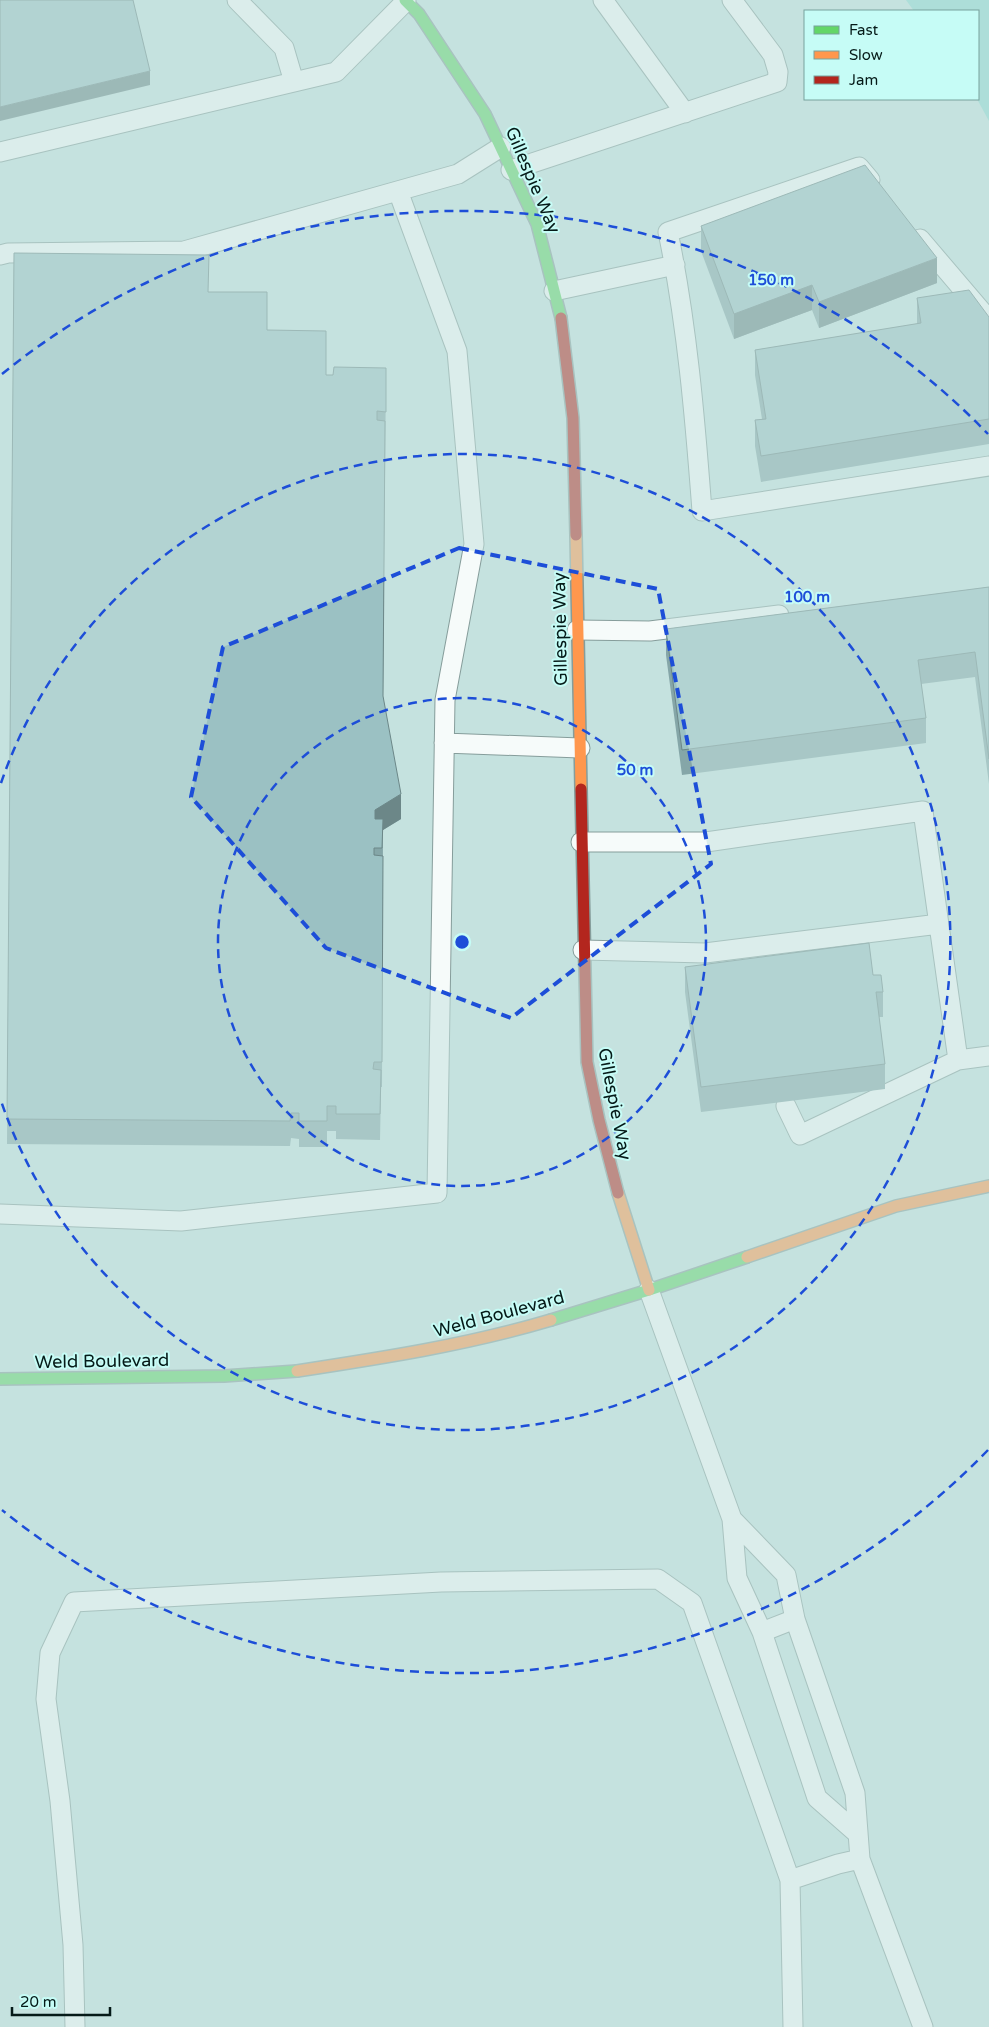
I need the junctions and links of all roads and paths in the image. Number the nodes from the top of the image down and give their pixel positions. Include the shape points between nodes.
1 (237, 0) edge
2 (603, 0) edge
3 (732, 0) edge
4 (405, 1) edge
5 (294, 82) junction
6 (685, 113) junction
7 (501, 147) junction
8 (0, 152) edge
9 (511, 170) junction
10 (398, 191) junction
11 (884, 196) edge
12 (909, 225) edge
13 (0, 255) edge
14 (675, 265) junction
15 (554, 291) junction
16 (989, 320) edge
17 (989, 466) edge
18 (795, 613) edge
19 (577, 630) junction
20 (444, 743) junction
21 (580, 748) junction
22 (581, 842) junction
23 (939, 924) junction
24 (584, 950) junction
25 (989, 1056) edge
26 (958, 1060) junction
27 (786, 1106) edge
28 (989, 1186) edge
29 (0, 1214) edge
30 (649, 1290) junction
31 (0, 1379) edge
32 (732, 1519) junction
33 (795, 1619) junction
34 (762, 1632) junction
35 (858, 1834) junction
36 (860, 1859) junction
37 (790, 1880) junction
38 (75, 2027) edge
39 (793, 2027) edge
40 (923, 2027) edge

1 - 5 lane via 284,48
2 - 6 lane
3 - 6 lane via 773,55 777,82
4 - 5 lane via 336,72
4 - 7 street, Gillespie Way via 419,14 485,114
5 - 8 lane
6 - 9 lane
7 - 9 street, Gillespie Way
7 - 10 lane via 458,174
9 - 15 street, Gillespie Way via 537,224
10 - 13 lane via 184,251
10 - 20 lane via 457,352 474,544 444,700
11 - 14 lane via 859,167 668,232
12 - 16 lane
14 - 15 lane
14 - 17 lane via 695,417 702,511
15 - 19 street, Gillespie Way via 561,319 573,418
18 - 19 lane via 650,631
19 - 21 street, Gillespie Way
20 - 21 lane
20 - 29 lane via 438,1193 180,1221
21 - 22 street, Gillespie Way
22 - 23 lane via 706,842 923,811
22 - 24 street, Gillespie Way
23 - 24 lane via 705,954
23 - 26 lane
24 - 30 street, Gillespie Way via 585,1044 590,1083 611,1171
25 - 26 lane
26 - 27 lane via 800,1135
28 - 30 street, Weld Boulevard via 896,1206
30 - 31 street, Weld Boulevard via 501,1334 350,1364 224,1376
30 - 32 lane
32 - 33 lane via 786,1576
32 - 34 lane via 737,1578
33 - 34 lane
33 - 35 lane via 855,1794
34 - 35 lane via 817,1798
35 - 36 lane
36 - 37 lane
36 - 40 lane
37 - 38 lane via 692,1604 658,1579 441,1582 74,1602 50,1653 46,1699 60,1801 73,1945
37 - 39 lane

